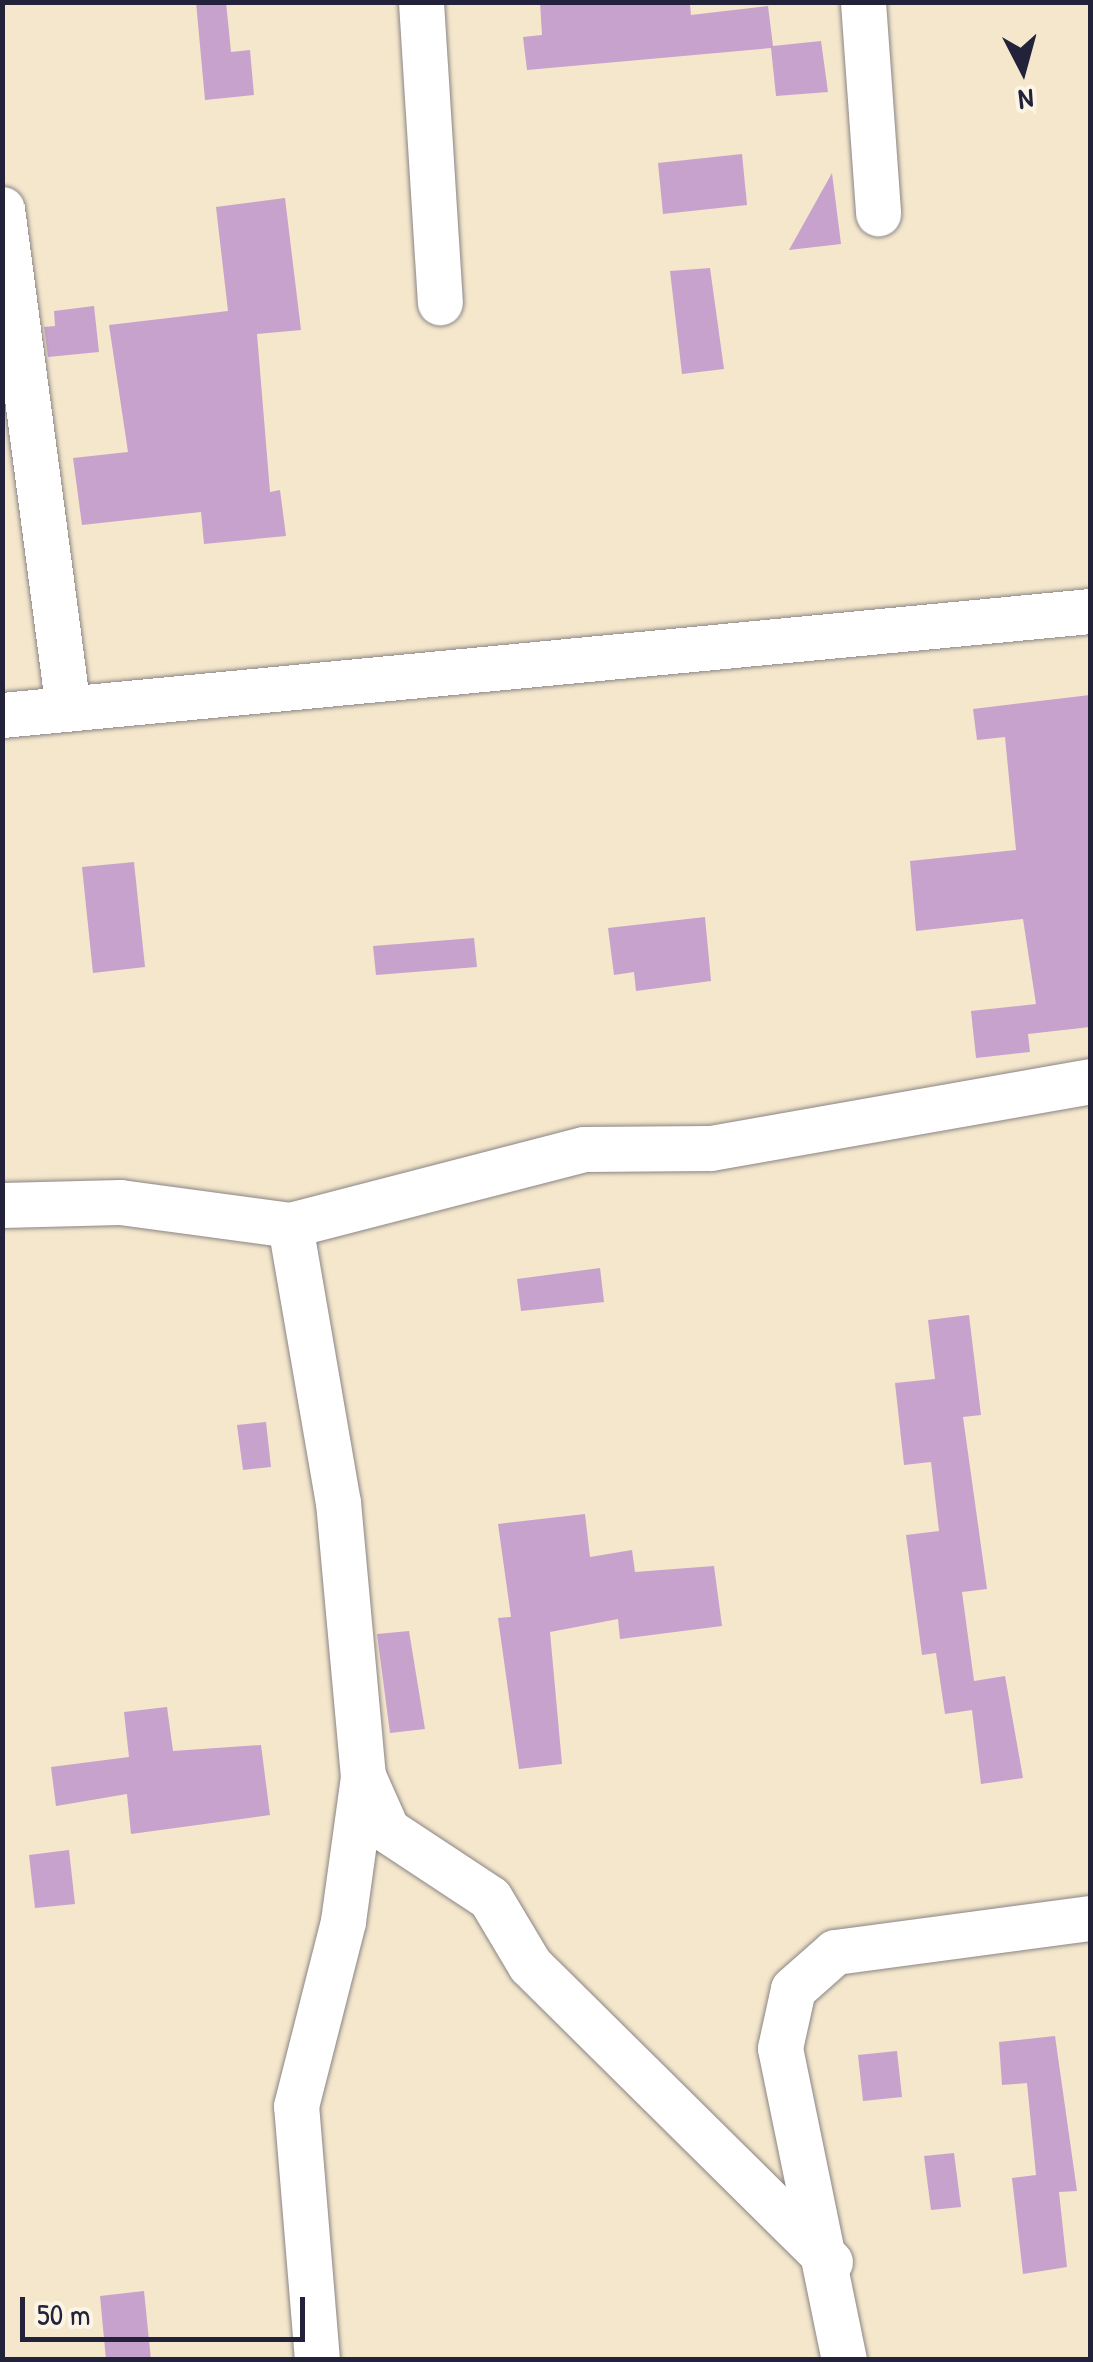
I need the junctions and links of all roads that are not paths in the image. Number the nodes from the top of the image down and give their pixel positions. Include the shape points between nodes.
1 (421, 2) edge
2 (864, 2) edge
3 (2, 209) edge
4 (878, 213) dead end
5 (440, 302) dead end
6 (1090, 611) edge
7 (68, 709) junction
8 (2, 716) edge
9 (1090, 1081) edge
10 (2, 1205) edge
11 (290, 1225) junction
12 (364, 1776) junction
13 (1090, 1918) edge
14 (830, 2262) junction
15 (317, 2360) edge
16 (844, 2360) edge

1 - 5 street
2 - 4 street
3 - 7 street
6 - 7 street
7 - 8 street
9 - 11 street via 711,1148 584,1149
10 - 11 street via 120,1202
11 - 12 street via 338,1502
12 - 14 street via 387,1830 490,1898 530,1965
12 - 15 street via 343,1922 296,2106
13 - 14 street via 835,1952 793,1989 780,2048
14 - 16 street

